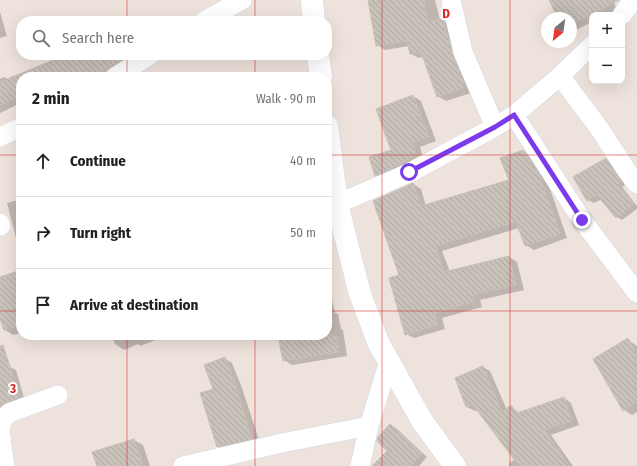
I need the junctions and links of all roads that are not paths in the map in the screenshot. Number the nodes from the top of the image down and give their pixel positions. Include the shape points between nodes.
1 (242, 0) edge
2 (312, 0) edge
3 (450, 0) edge
4 (632, 0) edge
5 (624, 12) edge
6 (213, 16) edge
7 (314, 16) edge
8 (589, 48) edge
9 (142, 60) edge
10 (319, 60) edge
11 (123, 72) edge
12 (320, 72) edge
13 (560, 76) junction
14 (514, 115) junction
15 (495, 127) junction
16 (16, 129) edge
17 (0, 137) edge
18 (332, 165) edge
19 (637, 184) edge
20 (337, 204) junction
21 (637, 293) edge
22 (388, 361) junction
23 (58, 395) dead end
24 (369, 426) junction
25 (0, 431) edge
26 (5, 466) edge
27 (183, 466) edge
28 (360, 466) edge
29 (455, 466) edge

1 - 6 street
2 - 7 main road
3 - 15 street via 462,52
4 - 5 street
8 - 13 street
9 - 11 street
10 - 12 main road
13 - 14 street
13 - 19 street
14 - 15 street
14 - 21 street via 582,220
15 - 20 street via 409,172
16 - 17 street
18 - 20 main road
20 - 22 main road via 360,294
22 - 24 street
22 - 29 main road via 422,421
23 - 25 street via 9,413 2,420
24 - 27 street
24 - 28 street
25 - 26 street

